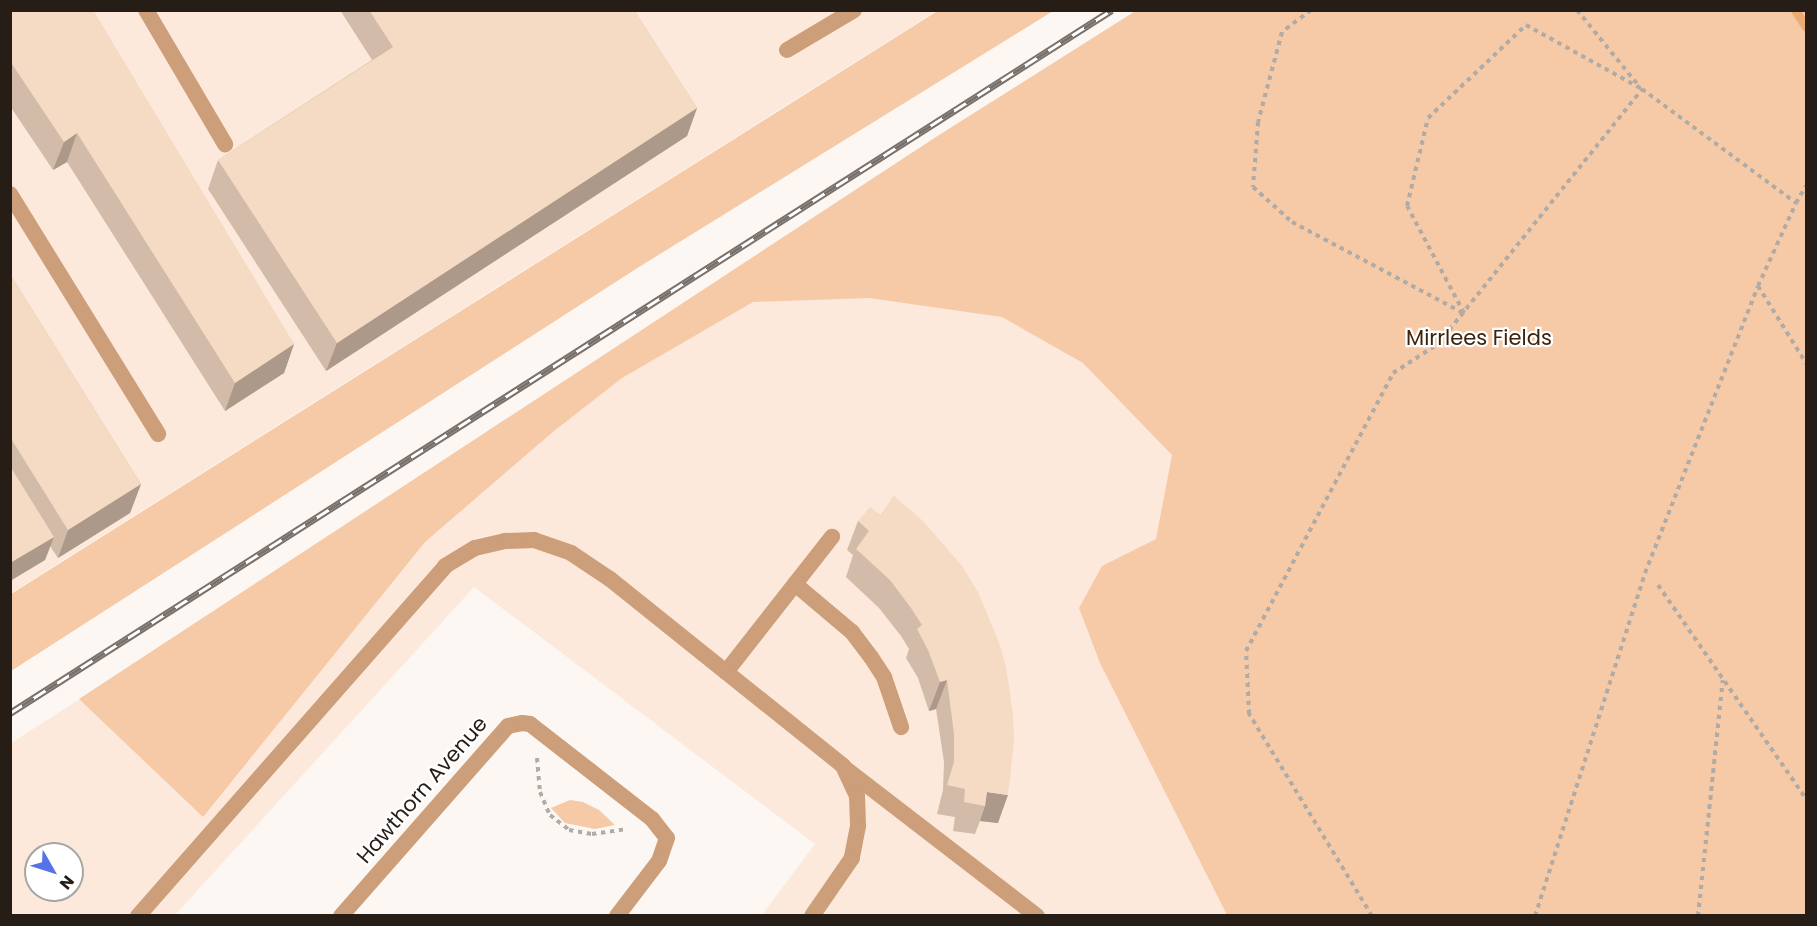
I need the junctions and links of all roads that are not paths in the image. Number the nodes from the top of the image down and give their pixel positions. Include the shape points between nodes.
1 (146, 10) edge
2 (854, 10) edge
3 (787, 50) dead end
4 (225, 144) dead end
5 (10, 194) edge
6 (158, 434) dead end
7 (832, 537) dead end
8 (795, 585) junction
9 (726, 672) junction
10 (901, 727) dead end
11 (843, 766) junction
12 (138, 915) edge
13 (341, 915) edge
14 (617, 915) edge
15 (812, 915) edge
16 (1037, 915) edge

1 - 4 street
2 - 3 street
5 - 6 street
7 - 8 street
8 - 9 street
8 - 10 street via 852,632 871,657 885,677
9 - 11 street
9 - 12 street via 610,579 570,553 534,540 475,548 445,566
11 - 15 street via 857,796 858,826 852,858
11 - 16 street
13 - 14 street, Hawthorn Avenue via 508,726 531,724 652,819 667,838 659,861

